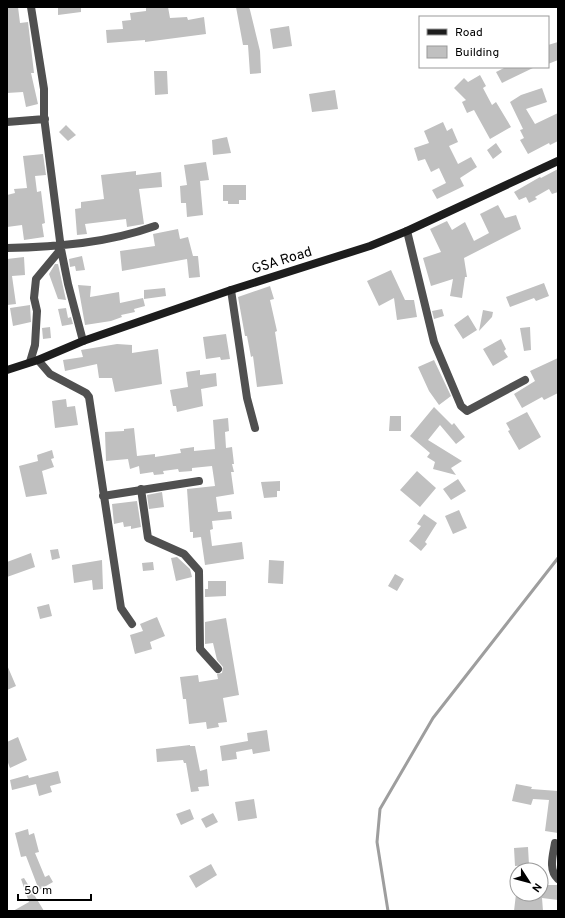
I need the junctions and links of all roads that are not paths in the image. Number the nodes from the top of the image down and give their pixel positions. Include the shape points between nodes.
1 (31, 7) edge
2 (45, 119) junction
3 (7, 122) edge
4 (558, 161) edge
5 (155, 226) dead end
6 (407, 232) junction
7 (61, 247) junction
8 (7, 248) edge
9 (231, 290) junction
10 (83, 341) junction
11 (38, 360) junction
12 (30, 362) junction
13 (7, 370) edge
14 (525, 380) dead end
15 (255, 428) dead end
16 (199, 481) dead end
17 (141, 489) junction
18 (103, 496) junction
19 (132, 624) dead end
20 (218, 668) dead end
21 (555, 843) dead end
22 (558, 879) edge

1 - 2 street via 44,89
2 - 3 street
2 - 7 street
4 - 6 street, GSA Road
5 - 7 street via 119,237
6 - 9 street, GSA Road via 344,255
6 - 14 street via 434,342 461,406 467,411
7 - 8 street
7 - 10 street
7 - 12 street via 36,279 35,345
9 - 10 street, GSA Road
9 - 15 street via 247,398
10 - 11 street, GSA Road
11 - 12 street, GSA Road
11 - 18 street via 50,374 86,392 89,397
12 - 13 street, GSA Road
16 - 17 street
17 - 18 street
17 - 20 street via 148,538 184,554 199,571 200,649
18 - 19 street via 121,608
21 - 22 street via 552,864

